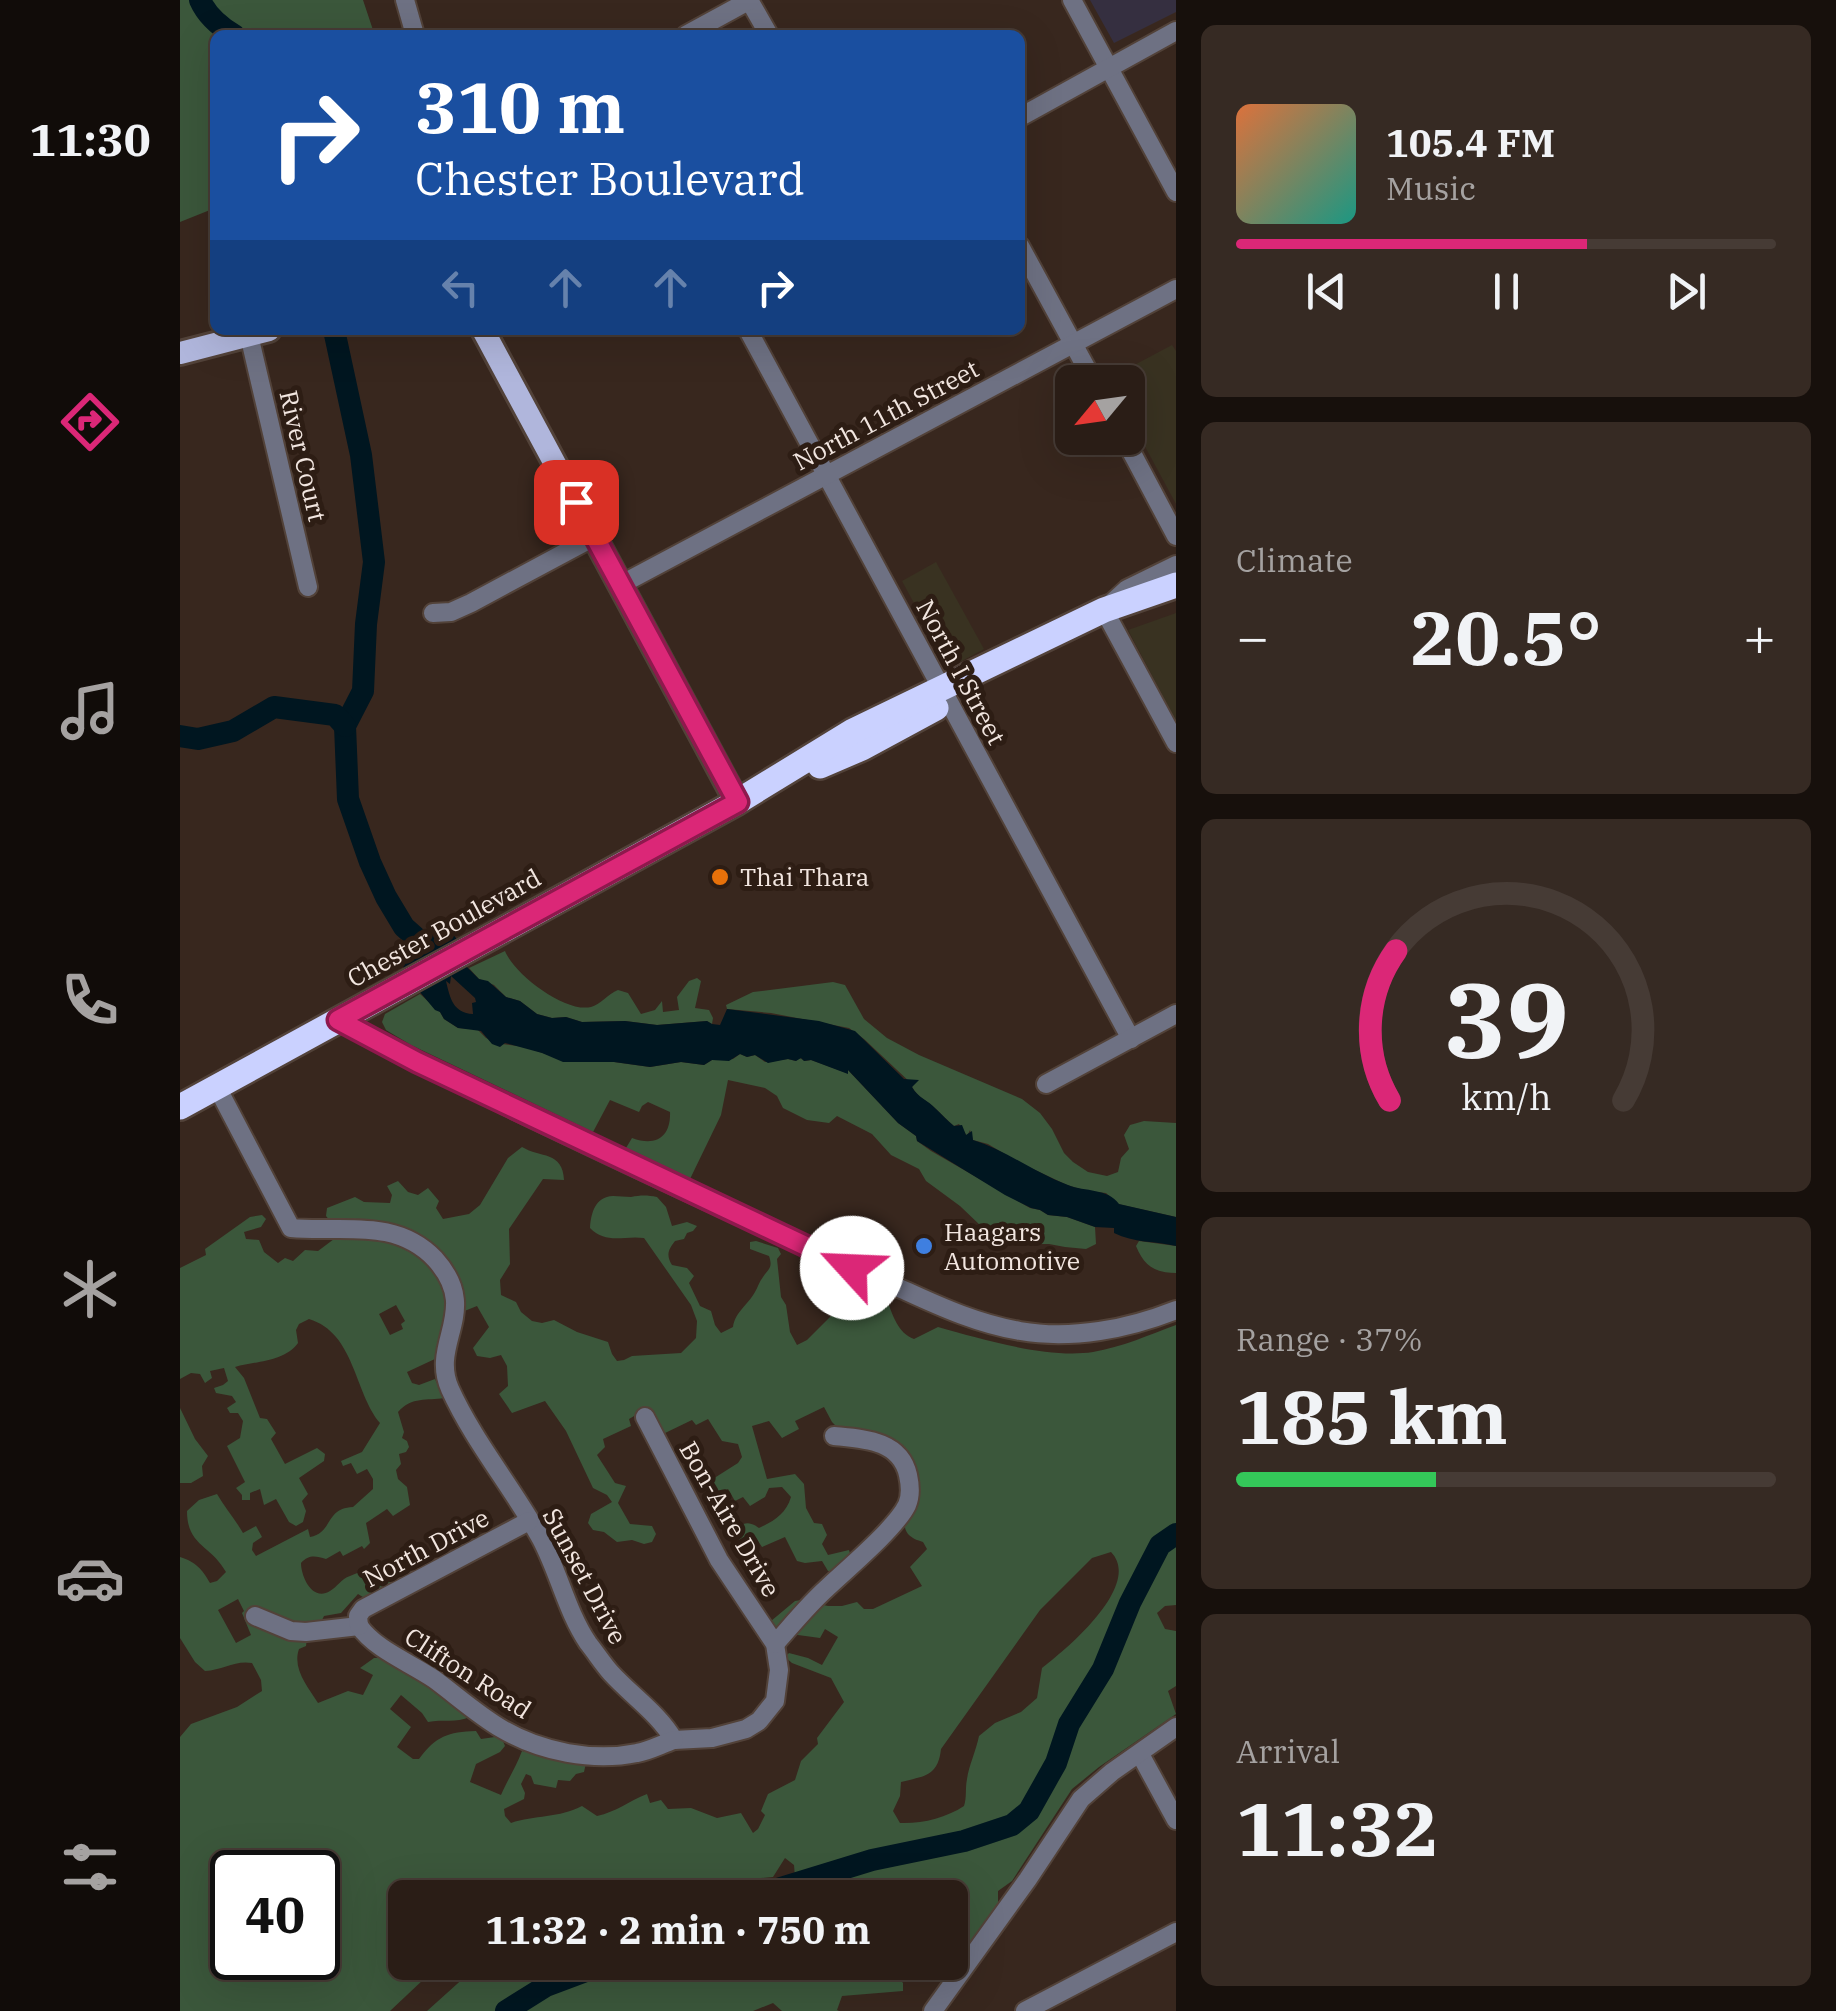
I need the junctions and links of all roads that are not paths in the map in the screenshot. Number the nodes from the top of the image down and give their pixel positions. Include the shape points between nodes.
1 (406, 0) edge
2 (750, 0) edge
3 (1072, 0) edge
4 (414, 30) edge
5 (695, 30) edge
6 (766, 30) edge
7 (1176, 32) edge
8 (1108, 68) junction
9 (1025, 114) edge
10 (1176, 192) edge
11 (1025, 255) edge
12 (1176, 289) edge
13 (251, 335) edge
14 (259, 335) edge
15 (486, 335) edge
16 (751, 335) edge
17 (1073, 342) junction
18 (180, 353) edge
19 (1085, 365) edge
20 (1133, 455) edge
21 (826, 476) junction
22 (1176, 536) edge
23 (594, 537) junction
24 (1176, 565) edge
25 (620, 584) junction
26 (1176, 585) edge
27 (308, 587) dead end
28 (1176, 602) edge
29 (433, 613) dead end
30 (1108, 617) junction
31 (945, 695) junction
32 (1176, 743) edge
33 (738, 802) junction
34 (1176, 1014) edge
35 (346, 1016) junction
36 (1130, 1039) junction
37 (1046, 1084) dead end
38 (217, 1087) junction
39 (180, 1107) edge
40 (1176, 1310) edge
41 (644, 1417) dead end
42 (834, 1436) dead end
43 (528, 1521) junction
44 (255, 1616) dead end
45 (359, 1626) junction
46 (775, 1644) junction
47 (1176, 1727) edge
48 (674, 1740) junction
49 (1140, 1754) junction
50 (1176, 1820) edge
51 (1176, 1932) edge
52 (933, 2011) edge
53 (1025, 2011) edge

1 - 4 street
2 - 5 street
2 - 6 street
3 - 8 street
7 - 8 street
8 - 9 street
8 - 10 street
11 - 17 street
12 - 17 street, North 11th Street
13 - 18 main road
14 - 27 street, River Court
15 - 23 main road
16 - 21 street, North I Street
17 - 19 street
17 - 21 street, North 11th Street
20 - 22 street
21 - 25 street, North 11th Street
21 - 31 street, North I Street
23 - 25 main road
23 - 29 street via 471,603
24 - 30 street, Chester Boulevard via 1128,590
25 - 33 main road
26 - 30 highway, Chester Boulevard
28 - 30 highway, Chester Boulevard
30 - 31 highway, Chester Boulevard
30 - 32 street
31 - 33 highway, Chester Boulevard via 862,748
31 - 36 street, North I Street
33 - 35 highway, Chester Boulevard
34 - 36 street
35 - 38 highway, Chester Boulevard
35 - 40 street via 417,1062 970,1319 1060,1334 1126,1326
36 - 37 street
38 - 39 highway, Chester Boulevard
38 - 43 street, Sunset Drive via 291,1228 399,1234 444,1271 457,1304 446,1376
41 - 46 street, Bon-Aire Drive via 719,1560
42 - 46 street via 875,1440 895,1450 906,1465 907,1505
43 - 45 street, North Drive via 363,1609
43 - 48 street, Sunset Drive via 584,1637
44 - 45 street via 291,1631
45 - 48 street, Clifton Road via 485,1718 533,1744 597,1756 638,1753
46 - 48 street via 775,1701 759,1721 712,1738
47 - 49 street
49 - 50 street
49 - 52 street via 1081,1799
51 - 53 street

